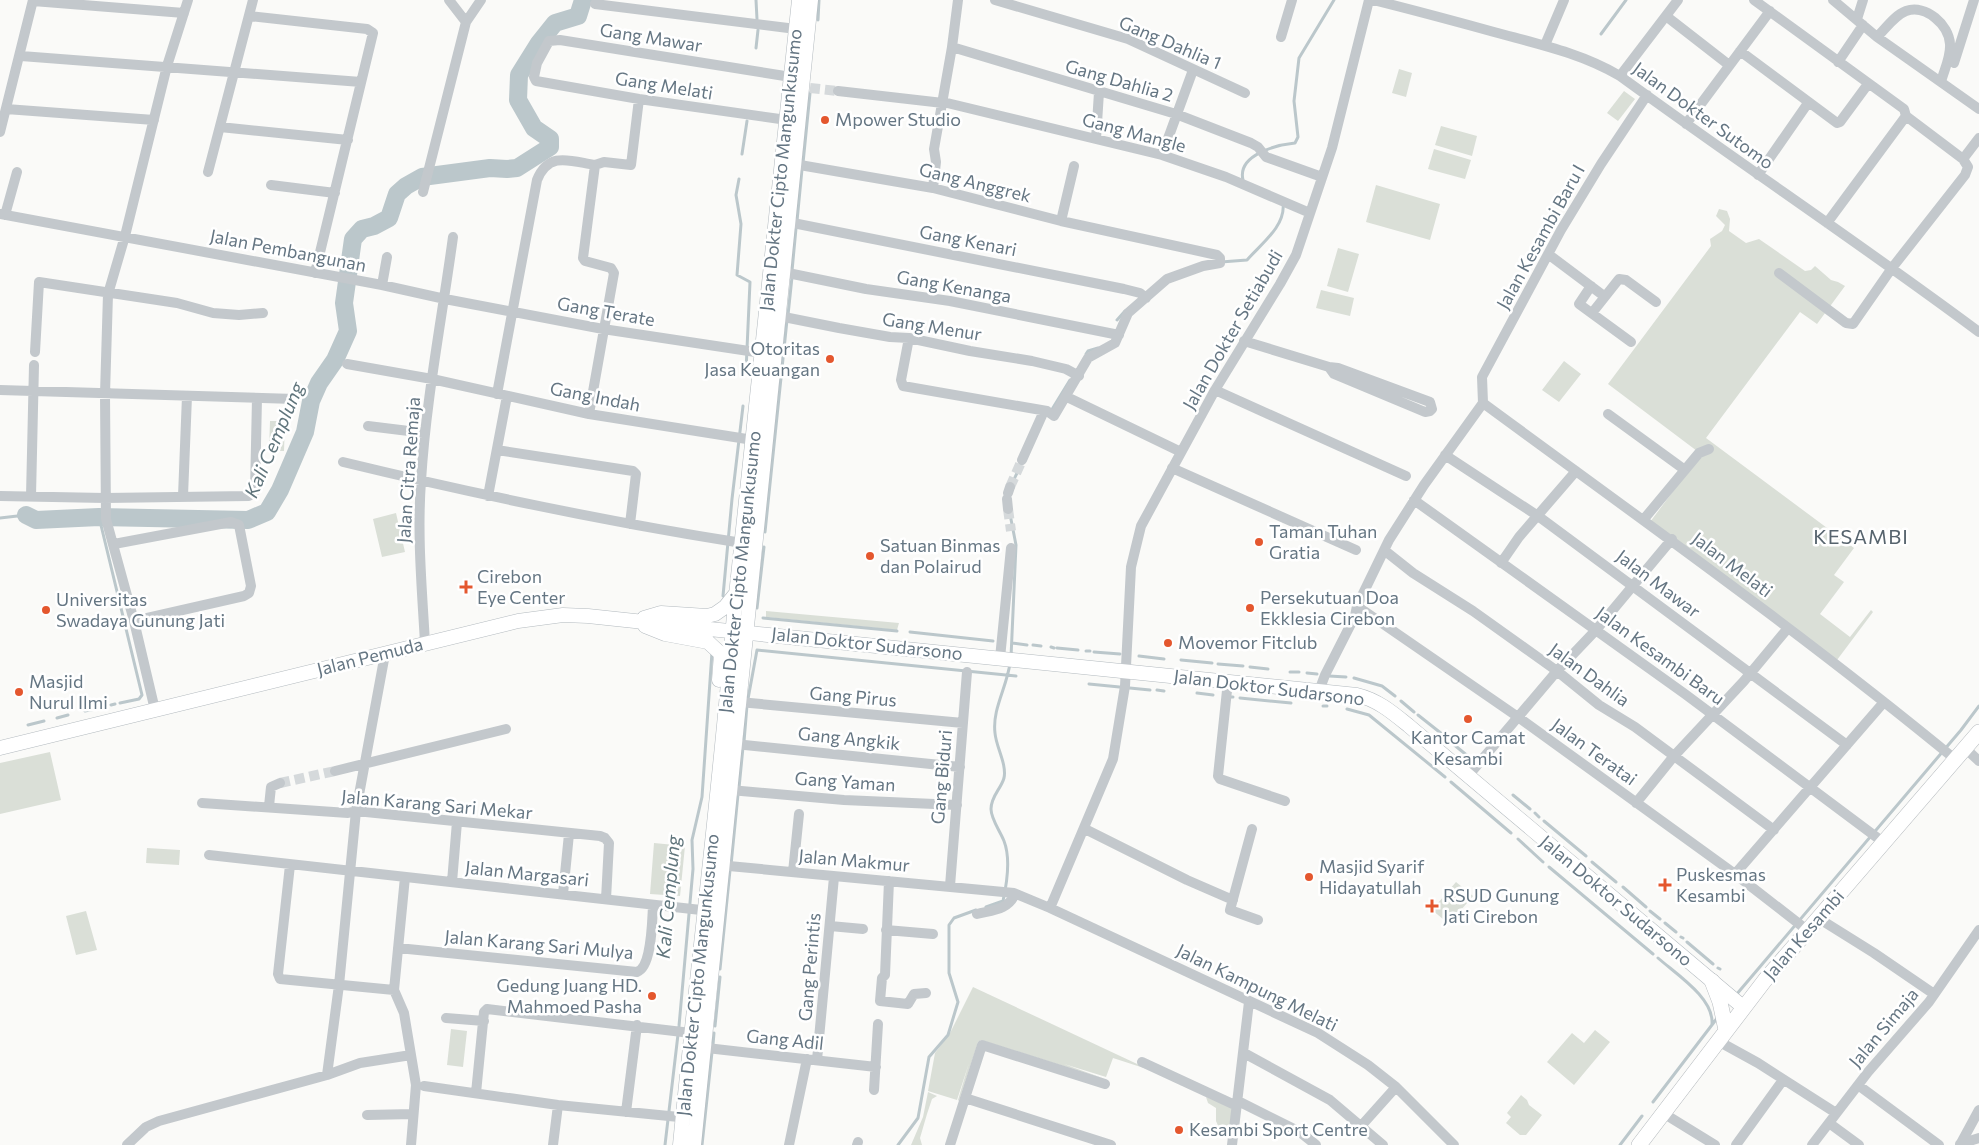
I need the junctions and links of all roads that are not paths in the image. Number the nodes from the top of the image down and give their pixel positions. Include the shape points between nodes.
1 (188, 0) edge
2 (254, 0) edge
3 (449, 0) edge
4 (481, 0) edge
5 (799, 0) edge
6 (811, 0) edge
7 (958, 0) edge
8 (995, 0) edge
9 (1292, 0) edge
10 (1371, 0) edge
11 (1564, 0) edge
12 (1678, 0) edge
13 (1754, 0) edge
14 (1833, 0) edge
15 (1863, 0) edge
16 (1970, 0) edge
17 (1974, 0) edge
18 (33, 1) edge
19 (595, 4) dead end
20 (1770, 11) junction
21 (184, 13) junction
22 (249, 16) junction
23 (1666, 16) junction
24 (466, 22) junction
25 (1860, 22) junction
26 (796, 29) junction
27 (1281, 37) dead end
28 (1878, 37) junction
29 (1545, 45) junction
30 (1950, 46) junction
31 (952, 47) junction
32 (1740, 51) junction
33 (21, 56) junction
34 (1838, 62) junction
35 (1729, 65) junction
36 (167, 66) junction
37 (1193, 70) junction
38 (235, 72) junction
39 (1620, 76) junction
40 (791, 77) junction
41 (536, 81) joint
42 (361, 82) junction
43 (1868, 84) junction
44 (1944, 84) junction
45 (838, 91) tunnel mouth
46 (1099, 92) junction
47 (1246, 93) dead end
48 (1647, 95) junction
49 (639, 100) junction
50 (943, 102) junction
51 (1808, 103) junction
52 (1977, 103) edge
53 (6, 109) junction
54 (1176, 114) junction
55 (1906, 116) junction
56 (154, 120) junction
57 (787, 120) junction
58 (1686, 124) junction
59 (220, 127) junction
60 (0, 132) edge
61 (1979, 138) edge
62 (1096, 139) junction
63 (348, 140) junction
64 (790, 148) junction
65 (1162, 155) junction
66 (1963, 158) junction
67 (794, 164) junction
68 (595, 165) junction
69 (1074, 166) dead end
70 (17, 172) dead end
71 (208, 172) dead end
72 (1758, 175) junction
73 (1322, 177) junction
74 (271, 185) dead end
75 (933, 188) junction
76 (423, 192) dead end
77 (335, 193) junction
78 (1310, 213) junction
79 (2, 215) edge
80 (1060, 221) junction
81 (788, 222) junction
82 (1827, 223) junction
83 (125, 236) junction
84 (453, 237) dead end
85 (1548, 254) junction
86 (387, 257) dead end
87 (1892, 268) junction
88 (314, 272) junction
89 (783, 272) junction
90 (1779, 274) dead end
91 (382, 285) junction
92 (1591, 286) junction
93 (108, 294) junction
94 (1144, 296) junction
95 (1604, 296) junction
96 (444, 299) junction
97 (1656, 302) dead end
98 (512, 311) junction
99 (1592, 313) junction
100 (263, 314) dead end
101 (779, 316) junction
102 (603, 329) junction
103 (1979, 332) edge
104 (1119, 334) junction
105 (910, 338) junction
106 (1244, 341) junction
107 (1631, 342) dead end
108 (35, 352) dead end
109 (753, 352) junction
110 (347, 364) dead end
111 (34, 365) dead end
112 (1329, 367) junction
113 (1076, 375) junction
114 (432, 380) junction
115 (0, 390) edge
116 (1215, 390) junction
117 (33, 391) junction
118 (105, 394) junction
119 (502, 395) junction
120 (186, 396) junction
121 (1067, 397) junction
122 (256, 398) junction
123 (295, 399) dead end
124 (1483, 403) junction
125 (1049, 413) junction
126 (589, 414) junction
127 (1608, 414) dead end
128 (368, 426) dead end
129 (425, 433) junction
130 (745, 438) junction
131 (1710, 449) dead end
132 (497, 450) junction
133 (1181, 452) junction
134 (1445, 455) junction
135 (1022, 460) tunnel mouth
136 (343, 462) dead end
137 (1172, 468) junction
138 (1685, 470) junction
139 (1576, 471) junction
140 (1406, 476) dead end
141 (421, 481) junction
142 (0, 496) edge
143 (31, 496) junction
144 (183, 496) junction
145 (488, 496) junction
146 (1414, 500) junction
147 (104, 501) junction
148 (1538, 516) junction
149 (1644, 519) junction
150 (630, 524) junction
151 (1672, 540) junction
152 (739, 542) junction
153 (114, 544) junction
154 (1011, 548) dead end
155 (1356, 550) dead end
156 (1384, 550) junction
157 (1501, 563) junction
158 (1633, 585) junction
159 (734, 595) junction
160 (1357, 606) junction
161 (636, 620) junction
162 (134, 621) junction
163 (1788, 628) junction
164 (1596, 630) junction
165 (740, 632) junction
166 (425, 644) junction
167 (385, 654) junction
168 (1000, 658) junction
169 (968, 667) junction
170 (1126, 671) junction
171 (1557, 671) junction
172 (1749, 673) junction
173 (1228, 681) junction
174 (1320, 691) junction
175 (733, 701) junction
176 (1884, 702) junction
177 (155, 710) junction
178 (1712, 715) junction
179 (1518, 717) junction
180 (963, 723) junction
181 (506, 729) dead end
182 (1979, 732) edge
183 (735, 744) junction
184 (1847, 745) junction
185 (0, 748) edge
186 (1956, 754) junction
187 (1674, 756) junction
188 (1979, 761) edge
189 (364, 764) junction
190 (960, 767) junction
191 (336, 771) tunnel mouth
192 (1468, 776) junction
193 (280, 783) dead end
194 (1811, 788) junction
195 (730, 790) junction
196 (1285, 801) dead end
197 (1636, 802) junction
198 (202, 803) dead end
199 (269, 806) junction
200 (957, 806) junction
201 (356, 810) junction
202 (799, 814) dead end
203 (457, 822) junction
204 (1085, 829) junction
205 (1252, 829) dead end
206 (1774, 830) junction
207 (569, 834) junction
208 (1877, 837) junction
209 (209, 855) dead end
210 (290, 865) junction
211 (716, 865) junction
212 (351, 872) junction
213 (794, 872) junction
214 (1735, 874) junction
215 (405, 877) junction
216 (834, 877) junction
217 (889, 881) junction
218 (452, 882) junction
219 (950, 886) junction
220 (997, 891) joint
221 (563, 894) junction
222 (1014, 894) junction
223 (606, 899) junction
224 (1233, 900) junction
225 (653, 906) junction
226 (1050, 908) junction
227 (707, 911) junction
228 (978, 914) dead end
229 (1818, 918) junction
230 (1258, 920) dead end
231 (830, 926) junction
232 (1804, 928) junction
233 (862, 929) dead end
234 (886, 930) junction
235 (1979, 930) edge
236 (932, 934) dead end
237 (398, 948) junction
238 (1712, 981) joint
239 (339, 985) junction
240 (394, 990) junction
241 (926, 993) dead end
242 (1934, 994) junction
243 (1249, 1002) junction
244 (1728, 1015) junction
245 (446, 1018) dead end
246 (484, 1021) junction
247 (878, 1024) dead end
248 (637, 1025) junction
249 (688, 1038) junction
250 (1244, 1053) junction
251 (412, 1055) junction
252 (812, 1060) junction
253 (1142, 1062) dead end
254 (876, 1067) junction
255 (327, 1075) junction
256 (1783, 1080) junction
257 (1105, 1084) dead end
258 (1858, 1084) junction
259 (424, 1086) dead end
260 (1396, 1087) junction
261 (874, 1090) dead end
262 (476, 1093) junction
263 (965, 1098) junction
264 (1237, 1103) junction
265 (558, 1105) junction
266 (1979, 1110) edge
267 (626, 1112) junction
268 (1663, 1113) junction
269 (1836, 1113) junction
270 (413, 1114) junction
271 (368, 1115) dead end
272 (686, 1117) junction
273 (1829, 1122) junction
274 (1362, 1126) junction
275 (1979, 1138) edge
276 (127, 1145) edge
277 (411, 1145) edge
278 (553, 1145) edge
279 (680, 1145) edge
280 (694, 1145) edge
281 (789, 1145) edge
282 (950, 1145) edge
283 (1110, 1145) edge
284 (1232, 1145) edge
285 (1316, 1145) edge
286 (1383, 1145) edge
287 (1454, 1145) edge
288 (1640, 1145) edge
289 (1715, 1145) edge
290 (1736, 1145) edge
291 (1812, 1145) edge
292 (1859, 1145) edge
293 (1939, 1145) edge
294 (1960, 1145) edge

1 - 21 street
2 - 22 street
3 - 24 street
4 - 24 street
5 - 26 main road, Jalan Dokter Cipto Mangunkusumo
6 - 64 main road, Jalan Dokter Cipto Mangunkusumo via 806,88
7 - 31 street
8 - 37 street, Gang Dahlia 1 via 1128,39
9 - 27 street
10 - 29 street, Jalan Dokter Sutomo
10 - 73 street, Jalan Dokter Setiabudi
11 - 29 street
12 - 23 street
13 - 20 street
14 - 25 street
15 - 25 street
16 - 30 street
17 - 44 street
18 - 21 street
18 - 33 street
19 - 26 street
20 - 32 street
20 - 34 street
21 - 36 street
22 - 38 street
22 - 42 street via 370,30 373,35
23 - 35 street
23 - 39 street
24 - 76 street
25 - 28 street
25 - 34 street
26 - 40 main road, Jalan Dokter Cipto Mangunkusumo
28 - 30 street via 1900,14 1916,10 1944,25
28 - 44 street
29 - 39 street, Jalan Dokter Sutomo via 1590,59
30 - 44 street
31 - 46 street, Gang Dahlia 2
31 - 50 street
32 - 35 street
32 - 51 street
33 - 36 street
33 - 53 street
34 - 43 street
35 - 58 street
36 - 38 street
36 - 56 street
37 - 47 street, Gang Dahlia 1
37 - 54 street
38 - 42 street
38 - 59 street
39 - 48 street, Jalan Dokter Sutomo
40 - 41 street, Gang Mawar via 560,40 548,42 537,64
40 - 57 main road, Jalan Dokter Cipto Mangunkusumo
41 - 49 street, Gang Melati
42 - 63 street
43 - 51 street via 1838,123
43 - 55 street via 1904,109
44 - 52 street
45 - 50 street, Gang Mangle
46 - 54 street, Gang Dahlia 2
46 - 62 street
48 - 58 street, Jalan Dokter Sutomo
48 - 85 street, Jalan Kesambi Baru I via 1601,164
49 - 57 street, Gang Melati
49 - 68 street via 631,165 604,162
50 - 62 street, Gang Mangle
50 - 75 street via 934,149
51 - 72 street
53 - 56 street
53 - 60 street
54 - 65 street
54 - 73 street, Gang Dahlia 2 via 1233,135 1258,147 1266,157
55 - 66 street
55 - 82 street
56 - 83 street
57 - 64 main road, Jalan Dokter Cipto Mangunkusumo
58 - 72 street, Jalan Dokter Sutomo
59 - 63 street
59 - 71 street
61 - 66 street
62 - 65 street, Gang Mangle
63 - 77 street
64 - 67 main road, Jalan Dokter Cipto Mangunkusumo
64 - 109 main road, Jalan Dokter Cipto Mangunkusumo
65 - 78 street, Gang Mangle
66 - 87 street via 1968,167 1965,175
67 - 75 street, Gang Anggrek
67 - 81 main road, Jalan Dokter Cipto Mangunkusumo
68 - 98 street via 557,160 541,170
68 - 102 street via 583,258 614,270
69 - 80 street
70 - 79 street
72 - 82 street, Jalan Dokter Sutomo
73 - 78 street, Jalan Dokter Setiabudi
74 - 77 street
75 - 80 street, Gang Anggrek
77 - 88 street
78 - 106 street, Jalan Dokter Setiabudi via 1296,255
79 - 83 street, Jalan Pembangunan
80 - 94 street, Gang Anggrek via 1217,255 1220,261 1167,279
81 - 89 main road, Jalan Dokter Cipto Mangunkusumo
81 - 94 street, Gang Kenari via 999,263
82 - 87 street, Jalan Dokter Sutomo
83 - 88 street, Jalan Pembangunan
83 - 93 street
84 - 96 street, Jalan Citra Remaja
85 - 92 street
85 - 124 street, Jalan Kesambi Baru I via 1482,376
86 - 91 street
87 - 90 street via 1851,324
87 - 103 street, Jalan Dokter Sutomo
88 - 91 street, Jalan Pembangunan
89 - 101 main road, Jalan Dokter Cipto Mangunkusumo
89 - 104 street, Gang Kenanga
91 - 96 street, Jalan Pembangunan
92 - 95 street
92 - 99 street via 1578,302
93 - 100 street via 177,303 213,313
93 - 108 street via 39,282
93 - 118 street
94 - 104 street via 1125,315
95 - 97 street via 1616,280 1623,278
95 - 99 street
96 - 98 street, Gang Terate
96 - 114 street, Jalan Citra Remaja
98 - 102 street, Gang Terate
98 - 119 street
99 - 107 street
101 - 105 street, Gang Menur
101 - 165 main road, Jalan Dokter Cipto Mangunkusumo
102 - 109 street, Gang Terate
102 - 126 street
104 - 113 street via 1114,343 1088,358
105 - 113 street, Gang Menur via 1057,366
105 - 125 street via 901,380 903,386
106 - 112 street
106 - 116 street, Jalan Dokter Setiabudi
109 - 130 main road, Jalan Dokter Cipto Mangunkusumo
110 - 114 street, Gang Indah
111 - 117 street
112 - 112 street via 1430,402 1432,409 1428,412 1416,408 1334,374
113 - 121 street
114 - 119 street, Gang Indah
114 - 129 street, Jalan Citra Remaja
115 - 117 street
116 - 133 street, Jalan Dokter Setiabudi
116 - 140 street
117 - 118 street
117 - 143 street
118 - 120 street
118 - 147 street
119 - 126 street, Gang Indah
119 - 132 street
120 - 122 street
120 - 144 street
121 - 125 street via 1054,416
121 - 133 street
122 - 123 street
122 - 144 street via 252,494
124 - 134 street
124 - 139 street, Jalan Melati
125 - 135 street
126 - 130 street, Gang Indah
127 - 138 street
128 - 129 street
129 - 141 street, Jalan Citra Remaja
130 - 152 main road, Jalan Dokter Cipto Mangunkusumo
131 - 138 street via 1699,453
132 - 145 street
132 - 150 street via 633,470 636,474
133 - 137 street, Jalan Dokter Setiabudi
134 - 146 street
134 - 148 street, Jalan Mawar
136 - 141 street
137 - 155 street
137 - 170 street, Jalan Dokter Setiabudi via 1141,526 1134,548
138 - 149 street
139 - 148 street
139 - 149 street, Jalan Melati
141 - 145 street
141 - 166 street, Jalan Citra Remaja via 419,561
142 - 143 street
143 - 147 street
144 - 147 street
145 - 150 street
146 - 156 street
146 - 157 street, Jalan Kesambi Baru
147 - 153 street
148 - 157 street
148 - 158 street, Jalan Mawar
149 - 151 street, Jalan Melati
150 - 152 street
151 - 158 street
151 - 163 street, Jalan Melati
152 - 159 main road, Jalan Dokter Cipto Mangunkusumo
153 - 162 street
153 - 162 street via 230,522 239,525 251,586 249,594
154 - 168 street
156 - 160 street
156 - 171 street, Jalan Dahlia
157 - 164 street, Jalan Kesambi Baru
158 - 164 street
158 - 172 street, Jalan Mawar
159 - 161 main road via 720,611 707,616 662,613
159 - 165 main road, Jalan Dokter Cipto Mangunkusumo
160 - 174 street via 1356,616
160 - 179 street, Jalan Teratai
161 - 165 main road, Jalan Pemuda
161 - 166 main road, Jalan Pemuda via 563,615 536,618
161 - 175 main road via 664,634 708,642 720,653 721,691
162 - 177 street
163 - 172 street
163 - 176 street, Jalan Melati
164 - 171 street
164 - 178 street, Jalan Kesambi Baru
165 - 169 main road, Jalan Doktor Sudarsono
165 - 175 main road, Jalan Dokter Cipto Mangunkusumo
166 - 167 main road, Jalan Pemuda
167 - 177 main road, Jalan Pemuda
167 - 189 street
168 - 169 main road, Jalan Doktor Sudarsono
168 - 170 main road, Jalan Doktor Sudarsono
169 - 180 street, Gang Biduri
170 - 173 main road, Jalan Doktor Sudarsono
170 - 204 street via 1112,761
171 - 179 street
171 - 187 street, Jalan Dahlia
172 - 178 street
172 - 184 street, Jalan Mawar
173 - 174 main road, Jalan Doktor Sudarsono
173 - 196 street via 1218,776
174 - 192 main road, Jalan Doktor Sudarsono via 1357,695 1375,702
175 - 180 street, Gang Pirus
175 - 183 main road, Jalan Dokter Cipto Mangunkusumo
175 - 211 main road, Jalan Dokter Cipto Mangunkusumo
176 - 184 street
176 - 186 street, Jalan Melati via 1940,747
177 - 185 main road, Jalan Pemuda
178 - 187 street
178 - 194 street, Jalan Kesambi Baru
179 - 192 street
179 - 197 street, Jalan Teratai
180 - 190 street, Gang Biduri
181 - 189 street
182 - 186 main road, Jalan Kesambi
183 - 190 street, Gang Angkik
183 - 195 main road, Jalan Dokter Cipto Mangunkusumo
184 - 194 street
186 - 188 street, Jalan Melati
186 - 208 main road, Jalan Kesambi
187 - 197 street
187 - 206 street, Jalan Dahlia
189 - 191 street
189 - 201 street
190 - 200 street, Gang Biduri
192 - 238 main road, Jalan Doktor Sudarsono
193 - 199 street via 271,787
194 - 206 street
194 - 208 street, Jalan Kesambi Baru
195 - 200 street, Gang Yaman
195 - 211 main road, Jalan Dokter Cipto Mangunkusumo
197 - 214 street, Jalan Teratai
198 - 199 street, Jalan Karang Sari Mekar
199 - 201 street, Jalan Karang Sari Mekar via 348,813
200 - 219 street, Gang Biduri
201 - 203 street, Jalan Karang Sari Mekar
201 - 212 street
202 - 213 street
203 - 207 street, Jalan Karang Sari Mekar
203 - 218 street
204 - 224 street
204 - 226 street
205 - 224 street
206 - 214 street
207 - 221 street
207 - 223 street, Jalan Karang Sari Mekar via 600,836 608,840
208 - 229 main road, Jalan Kesambi
209 - 210 street, Jalan Margasari
210 - 212 street, Jalan Margasari
210 - 239 street via 278,976
211 - 213 street, Jalan Makmur
211 - 227 main road, Jalan Dokter Cipto Mangunkusumo
212 - 215 street, Jalan Margasari
212 - 239 street
213 - 216 street, Jalan Makmur
214 - 232 street, Jalan Teratai
215 - 218 street, Jalan Margasari
215 - 237 street
216 - 217 street, Jalan Makmur
216 - 231 street, Gang Perintis
217 - 219 street, Jalan Makmur
217 - 234 street
218 - 221 street, Jalan Margasari
219 - 220 street, Jalan Makmur
220 - 222 street, Jalan Kampung Melati
221 - 223 street, Jalan Margasari
222 - 226 street, Jalan Kampung Melati
222 - 228 street via 1010,904
223 - 225 street, Jalan Margasari
224 - 230 street via 1232,912
225 - 227 street, Jalan Margasari
225 - 237 street, Jalan Karang Sari Mulya via 647,961 637,972
226 - 243 street, Jalan Kampung Melati
227 - 249 main road, Jalan Dokter Cipto Mangunkusumo
227 - 249 main road, Jalan Dokter Cipto Mangunkusumo
229 - 232 main road, Jalan Kesambi
229 - 242 street
231 - 233 street
231 - 252 street, Gang Perintis
232 - 244 main road, Jalan Kesambi
234 - 236 street
234 - 241 street via 885,975 880,1001 908,1004 914,995
235 - 242 street, Jalan Simaja
237 - 240 street
238 - 244 main road
239 - 240 street
239 - 255 street
240 - 251 street via 404,1014
242 - 258 street, Jalan Simaja
243 - 250 street
243 - 260 street, Jalan Kampung Melati via 1318,1033
244 - 256 street via 1758,1063
244 - 268 main road, Jalan Kesambi
245 - 246 street
246 - 248 street, Gang Adil via 484,1012 490,1008
246 - 262 street
247 - 254 street
248 - 249 street, Gang Adil
248 - 267 street
249 - 252 street, Gang Adil
249 - 272 main road, Jalan Dokter Cipto Mangunkusumo
250 - 264 street
250 - 274 street via 1330,1100
251 - 255 street via 360,1063
251 - 270 street via 416,1084
252 - 254 street, Gang Adil
252 - 281 street, Gang Perintis
253 - 264 street
254 - 261 street
255 - 276 street via 159,1121 146,1127
256 - 269 street
256 - 290 street
257 - 263 street via 982,1045
258 - 269 street, Jalan Simaja
258 - 293 street
259 - 262 street
260 - 274 street
260 - 287 street, Jalan Kampung Melati
262 - 265 street
263 - 282 street
263 - 283 street
264 - 284 street
264 - 285 street via 1300,1132
265 - 267 street
265 - 278 street
266 - 294 street
267 - 272 street
268 - 288 main road, Jalan Kesambi
268 - 289 street
269 - 273 street, Jalan Simaja
270 - 271 street
270 - 277 street
272 - 279 main road, Jalan Dokter Cipto Mangunkusumo
272 - 280 main road, Jalan Dokter Cipto Mangunkusumo
273 - 291 street, Jalan Simaja
273 - 292 street
274 - 286 street
275 - 294 street

